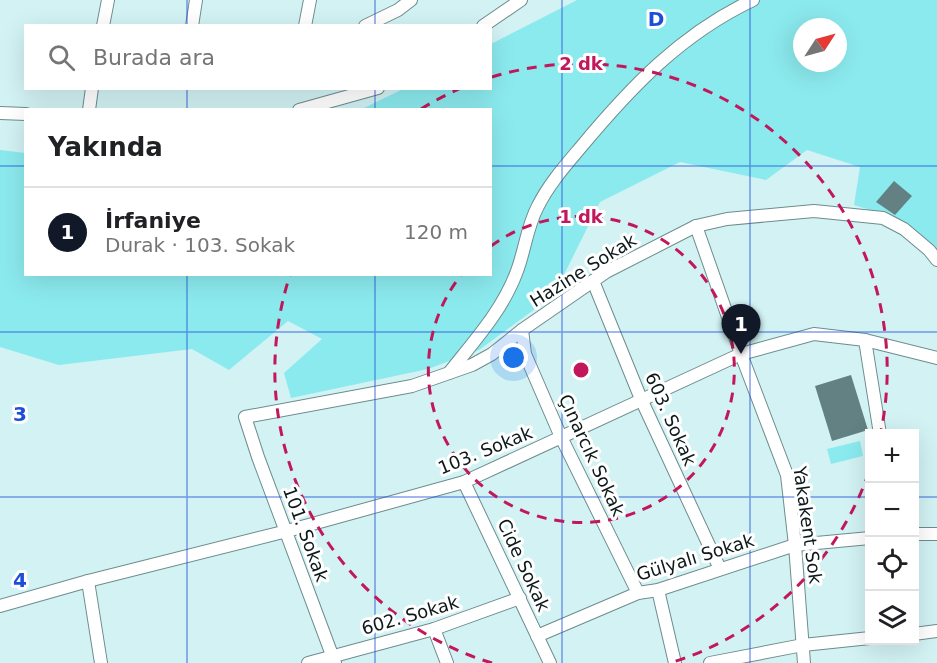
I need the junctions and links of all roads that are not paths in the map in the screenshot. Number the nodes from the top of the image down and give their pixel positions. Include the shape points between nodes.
1 (108, 0) edge
2 (196, 0) edge
3 (310, 0) edge
4 (411, 0) edge
5 (521, 0) edge
6 (753, 0) edge
7 (102, 24) edge
8 (192, 24) edge
9 (305, 24) edge
10 (369, 24) edge
11 (486, 24) edge
12 (92, 90) edge
13 (371, 90) edge
14 (89, 108) edge
15 (306, 108) edge
16 (0, 113) edge
17 (24, 114) edge
18 (696, 226) junction
19 (937, 260) edge
20 (592, 281) junction
21 (522, 330) junction
22 (865, 340) junction
23 (741, 354) junction
24 (937, 358) edge
25 (448, 374) junction
26 (641, 399) junction
27 (245, 417) joint
28 (879, 429) edge
29 (561, 437) junction
30 (464, 482) junction
31 (286, 531) junction
32 (919, 534) edge
33 (937, 534) edge
34 (865, 538) edge
35 (795, 545) junction
36 (720, 569) junction
37 (88, 581) junction
38 (657, 590) junction
39 (638, 593) junction
40 (520, 598) junction
41 (0, 606) edge
42 (434, 629) junction
43 (937, 631) edge
44 (919, 633) edge
45 (537, 636) junction
46 (865, 639) edge
47 (803, 645) junction
48 (333, 659) edge
49 (101, 663) edge
50 (308, 663) edge
51 (447, 663) edge
52 (550, 663) edge
53 (675, 663) edge
54 (710, 663) edge
55 (804, 663) edge

1 - 7 street
2 - 8 street
3 - 9 street
4 - 10 street
5 - 11 street
6 - 25 street via 699,29 668,54 613,108 557,176 537,207 518,270 504,300
12 - 14 street
13 - 15 street
16 - 17 street
18 - 19 street, Hazine Sokak via 727,219 814,211 883,218 904,229
18 - 20 street, Hazine Sokak
18 - 23 street, Yakakent Sok
20 - 21 street, Hazine Sokak
20 - 26 street, 603. Sokak
21 - 25 street, Hazine Sokak via 492,354
21 - 29 street, Çınarcık Sokak via 525,354
22 - 23 street, 103. Sokak via 814,334
22 - 24 street, 103. Sokak
22 - 28 street
23 - 26 street, 103. Sokak
23 - 35 street, Yakakent Sok via 787,475
25 - 27 street, Hazine Sokak via 412,386
26 - 29 street, 103. Sokak
26 - 36 street, 603. Sokak
27 - 31 street, 101. Sokak
29 - 30 street, 103. Sokak
29 - 39 street, Çınarcık Sokak
30 - 31 street, 103. Sokak
30 - 40 street, Cide Sokak
31 - 37 street, 103. Sokak
31 - 48 street, 101. Sokak
32 - 33 street
34 - 35 street, Gülyalı Sokak
35 - 36 street, Gülyalı Sokak
35 - 47 street, Yakakent Sok
36 - 38 street, Gülyalı Sokak
37 - 41 street, 103. Sokak
37 - 49 street
38 - 39 street, Gülyalı Sokak
38 - 53 street
39 - 45 street, Gülyalı Sokak
40 - 42 street, 602. Sokak
40 - 45 street, Cide Sokak
42 - 48 street, 602. Sokak
42 - 51 street
43 - 44 street
45 - 52 street, Cide Sokak
46 - 47 street
47 - 54 street
47 - 55 street, Yakakent Sok
48 - 50 street, 602. Sokak

